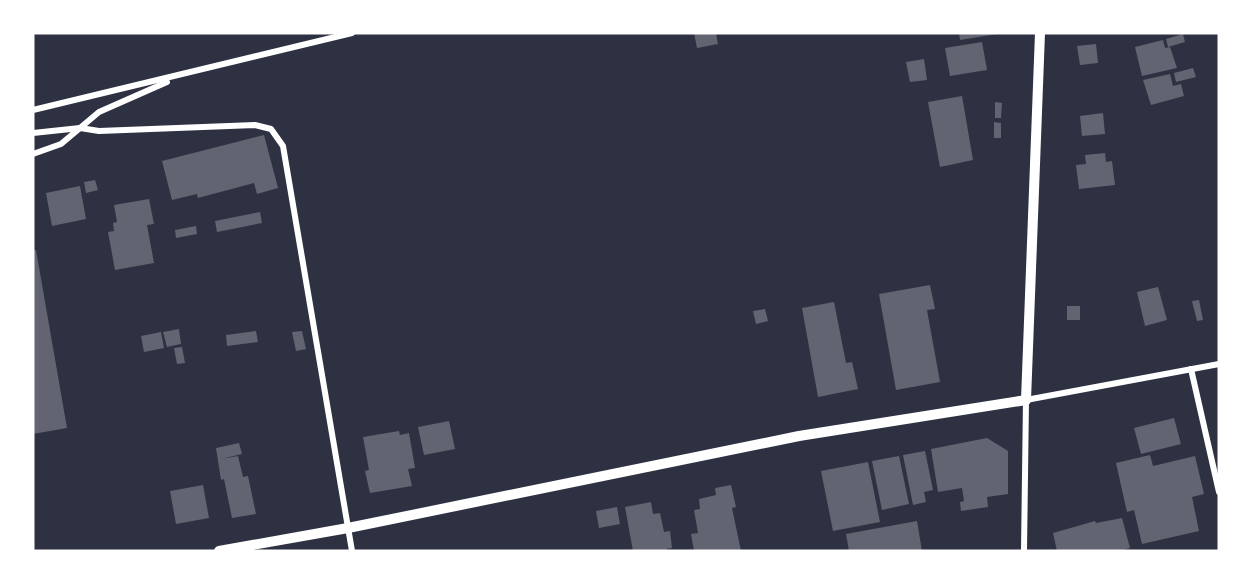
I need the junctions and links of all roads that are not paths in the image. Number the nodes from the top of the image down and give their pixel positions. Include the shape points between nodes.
1 (352, 33) edge
2 (1040, 33) edge
3 (182, 75) junction
4 (33, 110) edge
5 (80, 128) junction
6 (33, 133) edge
7 (33, 154) edge
8 (1219, 364) edge
9 (1191, 369) junction
10 (1026, 400) junction
11 (1219, 492) edge
12 (348, 528) junction
13 (219, 551) edge
14 (352, 551) edge
15 (1024, 551) edge

1 - 3 street
2 - 10 street
3 - 4 street
3 - 5 street via 99,112
5 - 6 street
5 - 7 street via 61,144
5 - 12 street via 255,125 271,129 283,146
8 - 9 street
9 - 10 street
9 - 11 street
10 - 12 street via 799,436
10 - 15 street
12 - 13 street
12 - 14 street

